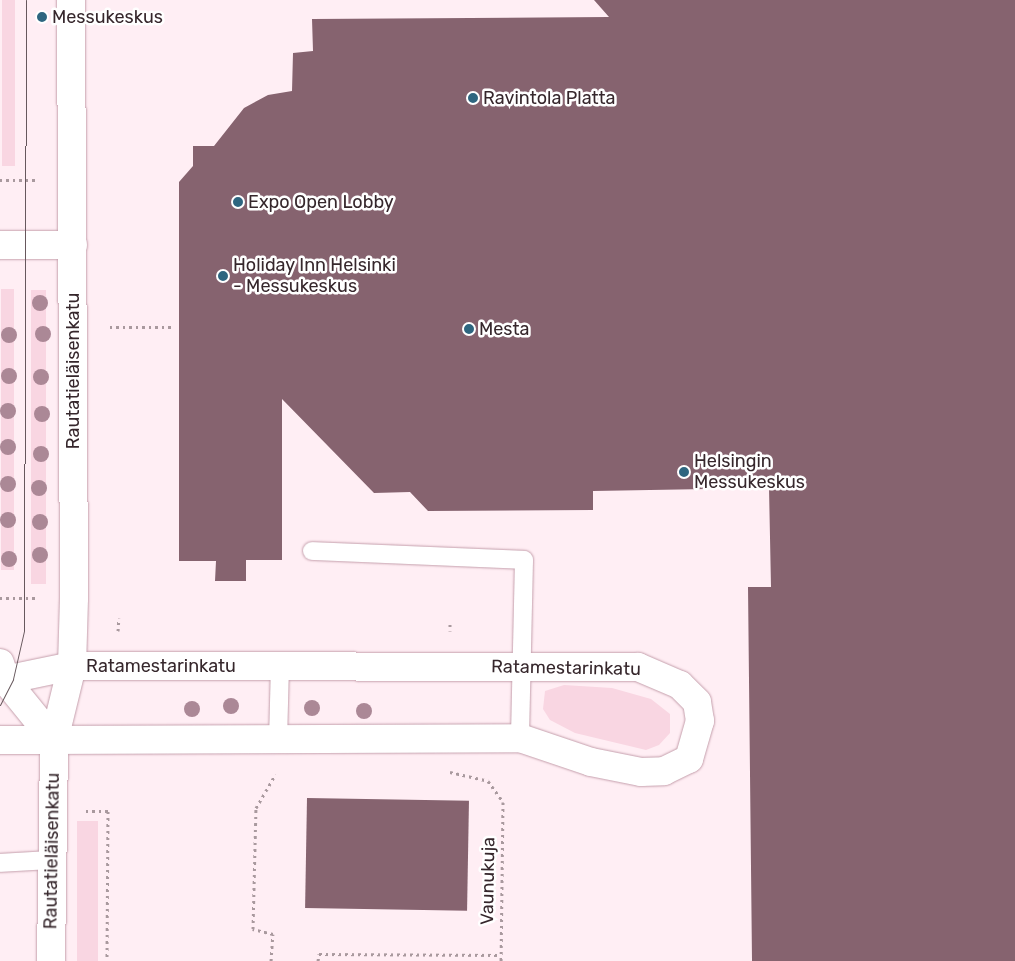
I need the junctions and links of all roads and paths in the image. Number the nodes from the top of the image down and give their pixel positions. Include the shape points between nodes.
1 (71, 0) edge
2 (0, 245) edge
3 (73, 245) junction
4 (110, 327) dead end
5 (173, 327) dead end
6 (312, 551) dead end
7 (72, 666) junction
8 (280, 666) junction
9 (523, 666) junction
10 (2, 675) edge
11 (520, 738) junction
12 (0, 740) edge
13 (54, 740) junction
14 (278, 741) junction
15 (450, 776) dead end
16 (256, 808) dead end
17 (81, 811) dead end
18 (50, 860) junction
19 (0, 863) edge
20 (501, 955) junction
21 (51, 961) edge
22 (107, 961) edge
23 (271, 961) edge
24 (318, 961) edge
25 (501, 961) edge

1 - 3 street, Rautatieläisenkatu
2 - 3 street
3 - 7 street, Rautatieläisenkatu
4 - 5 path
6 - 9 lane via 524,560
7 - 8 street, Ratamestarinkatu
7 - 10 street, Ratamestarinkatu
7 - 13 street, Rautatieläisenkatu
8 - 9 street, Ratamestarinkatu
8 - 14 lane
9 - 11 lane
9 - 11 street, Ratamestarinkatu via 638,667 659,672 697,702 700,721 689,759 664,771 640,772 591,762
10 - 13 street
11 - 14 street, Ratamestarinkatu
12 - 13 street, Ratamestarinkatu
13 - 14 street, Ratamestarinkatu
13 - 18 street, Rautatieläisenkatu
15 - 20 path, Vaunukuja via 488,781 504,802
16 - 23 path via 253,929 273,934
17 - 22 path via 108,811
18 - 19 lane
18 - 21 street, Rautatieläisenkatu
20 - 24 path via 319,954
20 - 25 path, Vaunukuja

